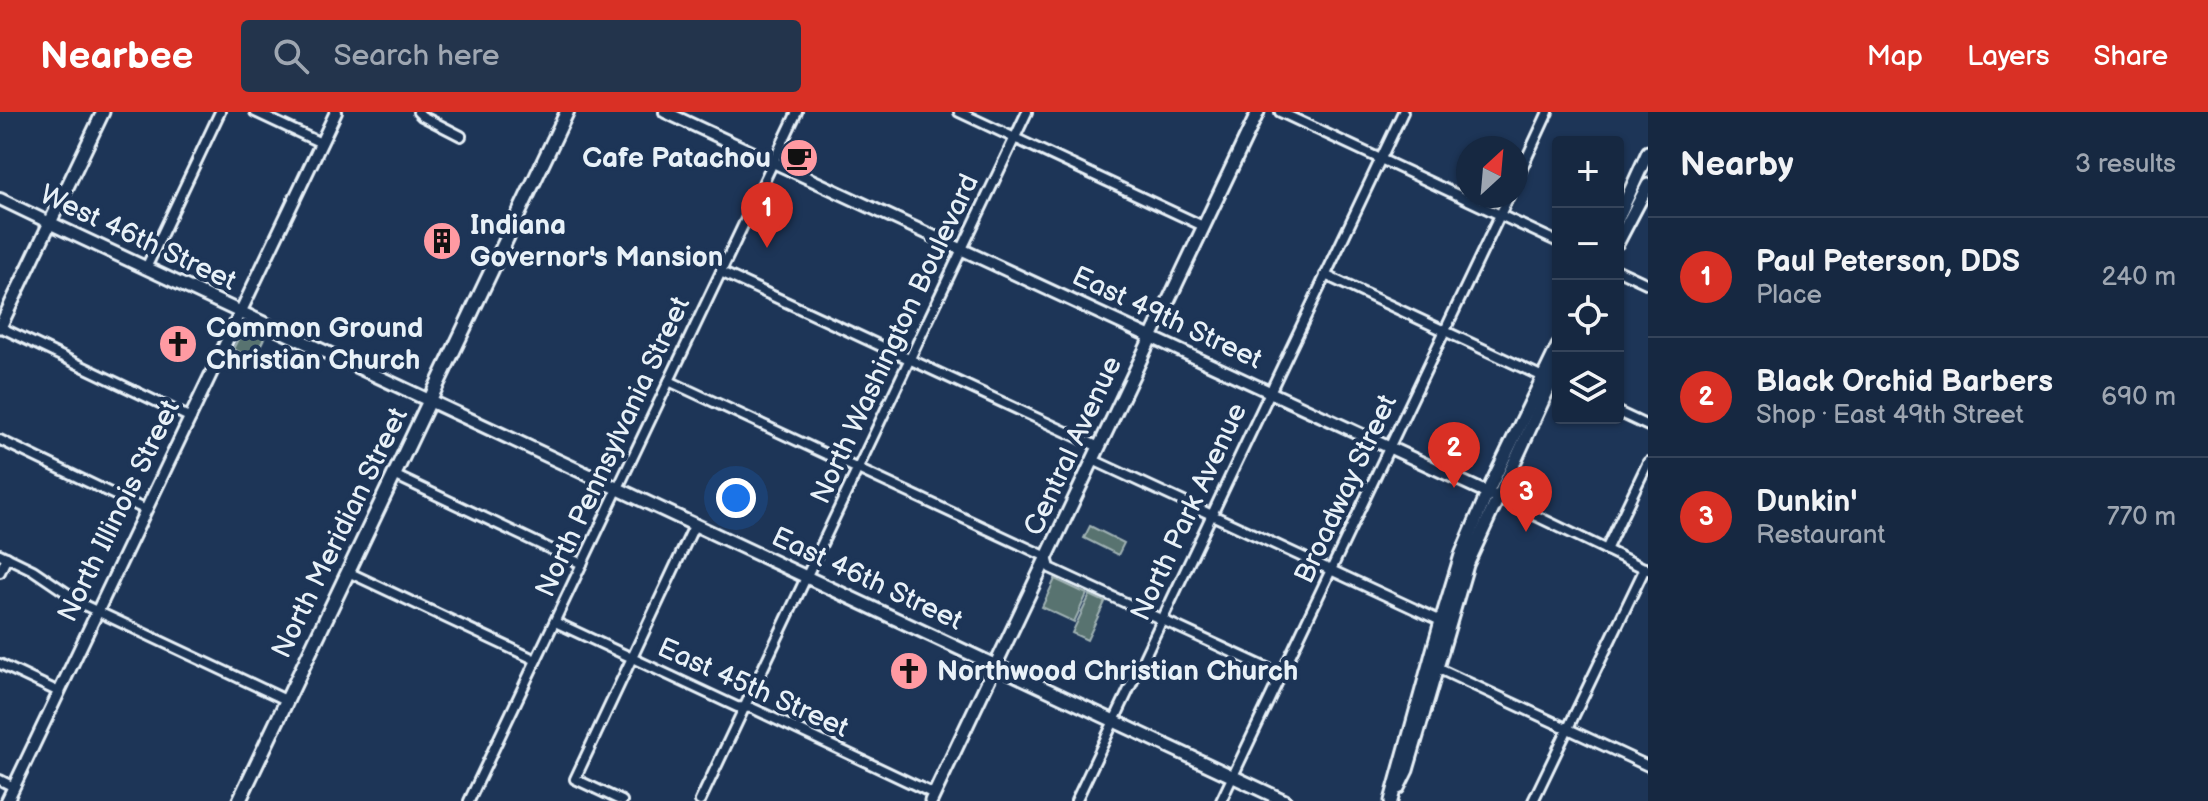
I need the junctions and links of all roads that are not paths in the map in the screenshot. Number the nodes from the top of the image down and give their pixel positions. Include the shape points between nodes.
1 (103, 112) edge
2 (220, 112) edge
3 (255, 112) edge
4 (336, 112) edge
5 (418, 112) edge
6 (567, 112) edge
7 (665, 112) edge
8 (797, 112) edge
9 (959, 112) edge
10 (1027, 112) edge
11 (1258, 112) edge
12 (1280, 112) edge
13 (1403, 112) edge
14 (1548, 112) edge
15 (461, 136) dead end
16 (1015, 138) junction
17 (321, 143) junction
18 (1648, 152) edge
19 (1528, 155) edge
20 (1381, 159) junction
21 (773, 162) junction
22 (1648, 185) edge
23 (0, 199) edge
24 (1503, 208) edge
25 (1623, 208) edge
26 (1500, 215) junction
27 (50, 223) junction
28 (1203, 226) junction
29 (1624, 231) edge
30 (1552, 239) edge
31 (962, 249) junction
32 (146, 268) junction
33 (721, 272) junction
34 (1624, 273) edge
35 (1325, 275) junction
36 (1648, 284) edge
37 (241, 313) junction
38 (0, 327) edge
39 (1445, 331) junction
40 (1151, 337) junction
41 (1557, 352) edge
42 (910, 360) junction
43 (1551, 380) edge
44 (669, 381) junction
45 (1270, 392) junction
46 (429, 401) junction
47 (1624, 415) edge
48 (191, 418) junction
49 (1648, 426) edge
50 (0, 440) edge
51 (1099, 447) junction
52 (1390, 448) junction
53 (1093, 460) junction
54 (1648, 462) edge
55 (858, 469) junction
56 (394, 475) junction
57 (617, 489) junction
58 (1492, 495) junction
59 (146, 510) junction
60 (1212, 515) junction
61 (694, 526) junction
62 (1606, 550) junction
63 (3, 555) edge
64 (1047, 557) junction
65 (582, 564) junction
66 (1646, 569) edge
67 (1332, 571) junction
68 (0, 572) edge
69 (348, 572) junction
70 (806, 577) junction
71 (98, 612) junction
72 (1163, 619) junction
73 (1441, 621) junction
74 (555, 622) junction
75 (632, 658) junction
76 (536, 660) junction
77 (0, 664) edge
78 (995, 666) junction
79 (1437, 668) junction
80 (1282, 675) junction
81 (59, 692) junction
82 (286, 700) junction
83 (744, 708) junction
84 (1114, 721) junction
85 (1568, 729) junction
86 (1648, 766) edge
87 (1233, 777) junction
88 (0, 780) edge
89 (14, 787) junction
90 (932, 797) edge
91 (7, 801) edge
92 (239, 801) edge
93 (469, 801) edge
94 (622, 801) edge
95 (700, 801) edge
96 (1076, 801) edge
97 (1221, 801) edge
98 (1285, 801) edge
99 (1391, 801) edge
100 (1533, 801) edge

1 - 27 main road
2 - 32 street
3 - 17 street
4 - 17 street, North Illinois Street
5 - 15 street
6 - 46 main road, North Meridian Street
7 - 21 street, East 49th Street
8 - 21 street, North Pennsylvania Street
9 - 16 street
10 - 16 street, North Washington Boulevard
11 - 28 main road, Central Avenue
12 - 20 street
13 - 20 street, North Park Avenue
14 - 19 street
16 - 28 street
16 - 31 street, North Washington Boulevard
17 - 37 street, North Illinois Street
18 - 25 main road
20 - 26 street
20 - 35 street, North Park Avenue
21 - 31 street, East 49th Street
21 - 33 street, North Pennsylvania Street
22 - 29 main road
23 - 27 street, West 46th Street
24 - 26 street, Broadway Street
26 - 30 street
26 - 39 street, Broadway Street
27 - 32 main road, West 46th Street
27 - 38 main road
28 - 40 main road, Central Avenue
31 - 40 street, East 49th Street
31 - 42 street, North Washington Boulevard
32 - 37 main road, West 46th Street
33 - 42 street
33 - 44 street, North Pennsylvania Street
34 - 36 street
35 - 39 street
35 - 45 street, North Park Avenue
37 - 46 main road, West 46th Street
37 - 48 street, North Illinois Street
38 - 48 street
39 - 43 street
39 - 52 street, Broadway Street
40 - 45 street, East 49th Street
40 - 51 main road, Central Avenue
41 - 43 main road
42 - 51 street
42 - 55 street, North Washington Boulevard
43 - 58 main road
44 - 55 street
44 - 57 street, North Pennsylvania Street
45 - 52 street, East 49th Street
45 - 60 street, North Park Avenue
46 - 56 main road, North Meridian Street
46 - 57 main road, East 46th Street
47 - 49 street
48 - 59 street, North Illinois Street
50 - 59 street
51 - 53 main road, Central Avenue
52 - 58 street, East 49th Street
52 - 67 street, Broadway Street
53 - 60 street
53 - 64 main road, Central Avenue
54 - 62 street
55 - 64 street
55 - 70 street, North Washington Boulevard
56 - 65 street
56 - 69 main road, North Meridian Street
57 - 61 main road, East 46th Street
57 - 65 street, North Pennsylvania Street
58 - 62 street, East 49th Street
58 - 73 main road via 1461,555
58 - 79 main road
59 - 71 street, North Illinois Street
60 - 67 street
60 - 72 street, North Park Avenue
61 - 70 main road, East 46th Street
61 - 75 street
62 - 66 street, East 49th Street
63 - 68 street
63 - 71 street
64 - 72 street via 1050,568
64 - 78 main road, Central Avenue
65 - 74 street, North Pennsylvania Street
66 - 85 street
67 - 73 street
67 - 80 street, Broadway Street
69 - 76 street
69 - 82 main road, North Meridian Street
70 - 78 main road, East 46th Street
70 - 83 street, North Washington Boulevard
71 - 81 street, North Illinois Street
71 - 82 street
72 - 80 street
72 - 84 street, North Park Avenue
73 - 99 main road
74 - 75 street, East 45th Street
74 - 76 street, North Pennsylvania Street
75 - 83 street, East 45th Street
75 - 94 street via 575,779
76 - 93 street, North Pennsylvania Street
77 - 81 street
78 - 84 main road, East 46th Street
78 - 90 main road, Central Avenue
79 - 85 street
79 - 99 main road via 1407,770
80 - 87 street, Broadway Street
81 - 89 street, North Illinois Street
82 - 92 main road, North Meridian Street
83 - 90 street, East 45th Street
83 - 95 street, North Washington Boulevard
84 - 87 main road, East 46th Street
84 - 96 street, North Park Avenue
85 - 86 street
85 - 100 street
87 - 97 street, Broadway Street
87 - 98 main road, East 46th Street
88 - 89 street
89 - 91 street, North Illinois Street

